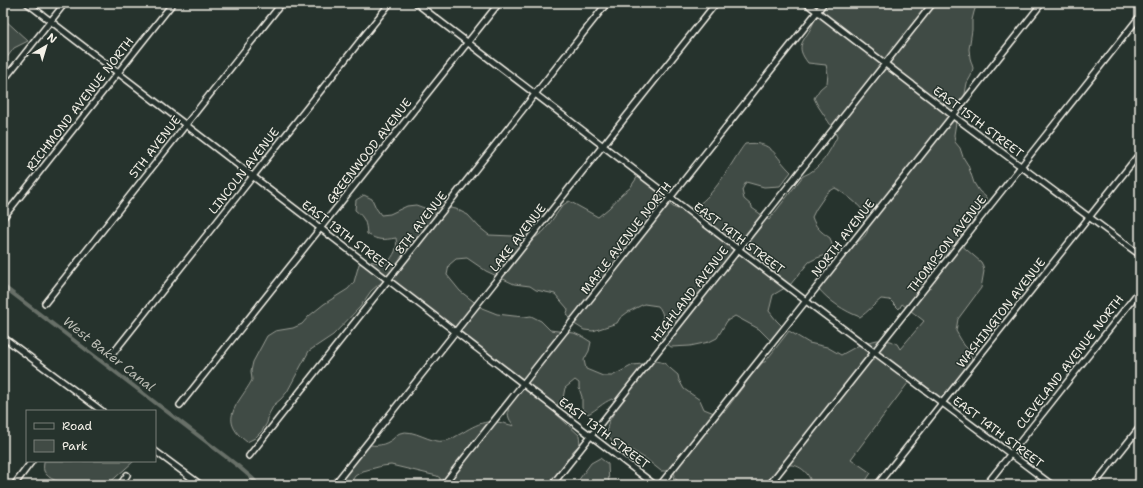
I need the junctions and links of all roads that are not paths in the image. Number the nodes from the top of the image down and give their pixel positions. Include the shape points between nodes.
1 (27, 3) edge
2 (65, 3) edge
3 (173, 3) edge
4 (282, 3) edge
5 (390, 3) edge
6 (416, 3) edge
7 (499, 3) edge
8 (608, 3) edge
9 (716, 3) edge
10 (806, 3) edge
11 (824, 3) edge
12 (933, 3) edge
13 (1042, 3) edge
14 (817, 12) junction
15 (1140, 16) edge
16 (50, 21) junction
17 (467, 42) junction
18 (885, 64) junction
19 (118, 73) junction
20 (3, 81) edge
21 (535, 94) junction
22 (952, 116) junction
23 (185, 125) junction
24 (603, 146) junction
25 (1140, 153) edge
26 (1021, 166) junction
27 (253, 177) junction
28 (670, 198) junction
29 (1089, 217) junction
30 (3, 218) edge
31 (320, 228) junction
32 (738, 250) junction
33 (1140, 255) edge
34 (388, 280) junction
35 (1140, 290) edge
36 (806, 301) junction
37 (45, 303) dead end
38 (456, 332) junction
39 (3, 337) edge
40 (114, 352) dead end
41 (874, 352) junction
42 (523, 384) junction
43 (942, 403) junction
44 (180, 405) dead end
45 (101, 410) edge
46 (1140, 427) edge
47 (591, 436) junction
48 (156, 452) edge
49 (1010, 454) junction
50 (249, 456) dead end
51 (31, 462) edge
52 (127, 475) dead end
53 (14, 485) edge
54 (120, 485) edge
55 (201, 485) edge
56 (334, 485) edge
57 (443, 485) edge
58 (552, 485) edge
59 (655, 485) edge
60 (660, 485) edge
61 (769, 485) edge
62 (877, 485) edge
63 (986, 485) edge
64 (1052, 485) edge
65 (1094, 485) edge

1 - 16 street, EAST 13TH STREET
2 - 16 street
3 - 19 street, RICHMOND AVENUE NORTH
4 - 23 street, 5TH AVENUE
5 - 27 street, LINCOLN AVENUE
6 - 17 street, EAST 14TH STREET
7 - 17 street, GREENWOOD AVENUE
8 - 21 street, 8TH AVENUE
9 - 24 street, LAKE AVENUE
10 - 14 street, EAST 15TH STREET
11 - 14 street, MAPLE AVENUE NORTH
12 - 18 street, HIGHLAND AVENUE
13 - 22 street, NORTH AVENUE
14 - 18 street, EAST 15TH STREET
14 - 28 street, MAPLE AVENUE NORTH
15 - 26 street, THOMPSON AVENUE
16 - 19 street, EAST 13TH STREET
16 - 20 street
17 - 21 street, EAST 14TH STREET
17 - 31 street, GREENWOOD AVENUE
18 - 22 street, EAST 15TH STREET
18 - 32 street, HIGHLAND AVENUE
19 - 23 street, EAST 13TH STREET
19 - 30 street, RICHMOND AVENUE NORTH
21 - 24 street, EAST 14TH STREET
21 - 34 street, 8TH AVENUE
22 - 26 street, EAST 15TH STREET
22 - 36 street, NORTH AVENUE
23 - 27 street, EAST 13TH STREET
23 - 37 street, 5TH AVENUE
24 - 28 street, EAST 14TH STREET
24 - 38 street, LAKE AVENUE
25 - 29 street, WASHINGTON AVENUE
26 - 29 street, EAST 15TH STREET
26 - 41 street, THOMPSON AVENUE
27 - 31 street, EAST 13TH STREET
27 - 40 street, LINCOLN AVENUE
28 - 32 street, EAST 14TH STREET
28 - 42 street, MAPLE AVENUE NORTH
29 - 33 street, EAST 15TH STREET
29 - 43 street, WASHINGTON AVENUE
31 - 34 street, EAST 13TH STREET
31 - 44 street, GREENWOOD AVENUE
32 - 36 street, EAST 14TH STREET
32 - 47 street, HIGHLAND AVENUE
34 - 38 street, EAST 13TH STREET
34 - 50 street, 8TH AVENUE
35 - 49 street, CLEVELAND AVENUE NORTH
36 - 41 street, EAST 14TH STREET
36 - 60 street, NORTH AVENUE
38 - 42 street, EAST 13TH STREET
38 - 56 street, LAKE AVENUE
39 - 45 street
41 - 43 street, EAST 14TH STREET
41 - 61 street, THOMPSON AVENUE
42 - 47 street, EAST 13TH STREET
42 - 57 street, MAPLE AVENUE NORTH
43 - 49 street, EAST 14TH STREET
43 - 62 street, WASHINGTON AVENUE
46 - 65 street
47 - 58 street, HIGHLAND AVENUE
47 - 59 street, EAST 13TH STREET
48 - 55 street
49 - 63 street, CLEVELAND AVENUE NORTH
49 - 64 street, EAST 14TH STREET
51 - 53 street
52 - 54 street

